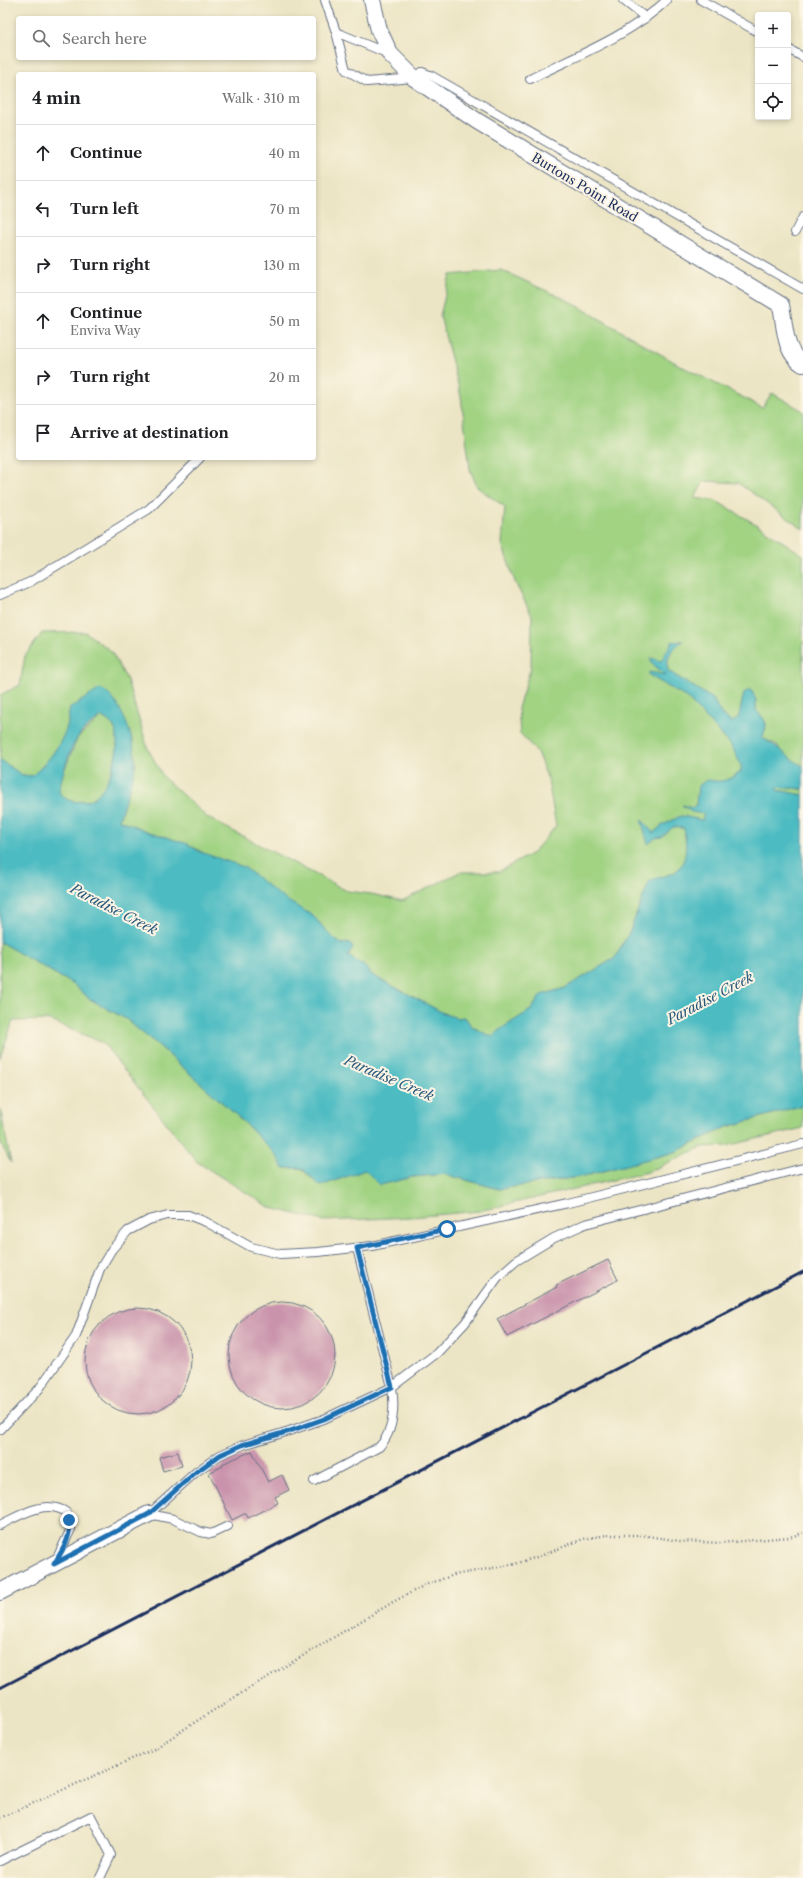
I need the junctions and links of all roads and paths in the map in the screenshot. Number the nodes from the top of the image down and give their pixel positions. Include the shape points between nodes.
1 (325, 0) edge
2 (372, 0) edge
3 (623, 0) edge
4 (667, 0) edge
5 (701, 0) edge
6 (646, 18) junction
7 (755, 30) edge
8 (336, 32) junction
9 (791, 51) edge
10 (390, 54) junction
11 (803, 58) edge
12 (414, 78) junction
13 (530, 79) dead end
14 (803, 218) edge
15 (795, 232) dead end
16 (803, 289) edge
17 (803, 364) edge
18 (198, 460) edge
19 (0, 595) edge
20 (803, 1144) edge
21 (803, 1168) edge
22 (357, 1248) junction
23 (392, 1387) junction
24 (0, 1430) edge
25 (314, 1481) dead end
26 (149, 1514) junction
27 (0, 1525) edge
28 (228, 1526) dead end
29 (803, 1533) edge
30 (54, 1564) junction
31 (0, 1592) edge
32 (0, 1818) edge
33 (0, 1861) edge
34 (100, 1878) edge

1 - 8 lane
2 - 10 street, Burtons Point Road via 379,30
3 - 6 lane
4 - 6 lane
5 - 7 lane
6 - 13 lane
8 - 10 lane
8 - 12 lane via 346,70 367,82
9 - 11 lane
10 - 12 street, Burtons Point Road
12 - 16 lane via 422,72 432,76
12 - 17 street, Burtons Point Road via 477,121 781,306 788,345 796,360
14 - 15 lane
18 - 19 lane via 149,509 30,582
20 - 22 lane via 568,1203
21 - 23 lane via 585,1224 554,1238 516,1261 498,1277 465,1323 436,1353
22 - 23 lane
22 - 24 lane via 280,1254 251,1247 188,1215 168,1215 149,1220 128,1231 112,1249 100,1269 76,1336 39,1389
23 - 25 lane via 394,1404 386,1439 379,1447
23 - 26 lane via 324,1419 242,1445 220,1455 196,1472
26 - 28 lane via 173,1519 211,1534
26 - 30 street
27 - 30 lane via 28,1511 43,1507 62,1509 67,1513 71,1530
29 - 32 path via 790,1537 720,1543 680,1541 641,1535 607,1535 583,1540 515,1564 454,1575 426,1585 393,1602 206,1714 154,1749
30 - 31 street
33 - 34 lane via 91,1816 111,1855

